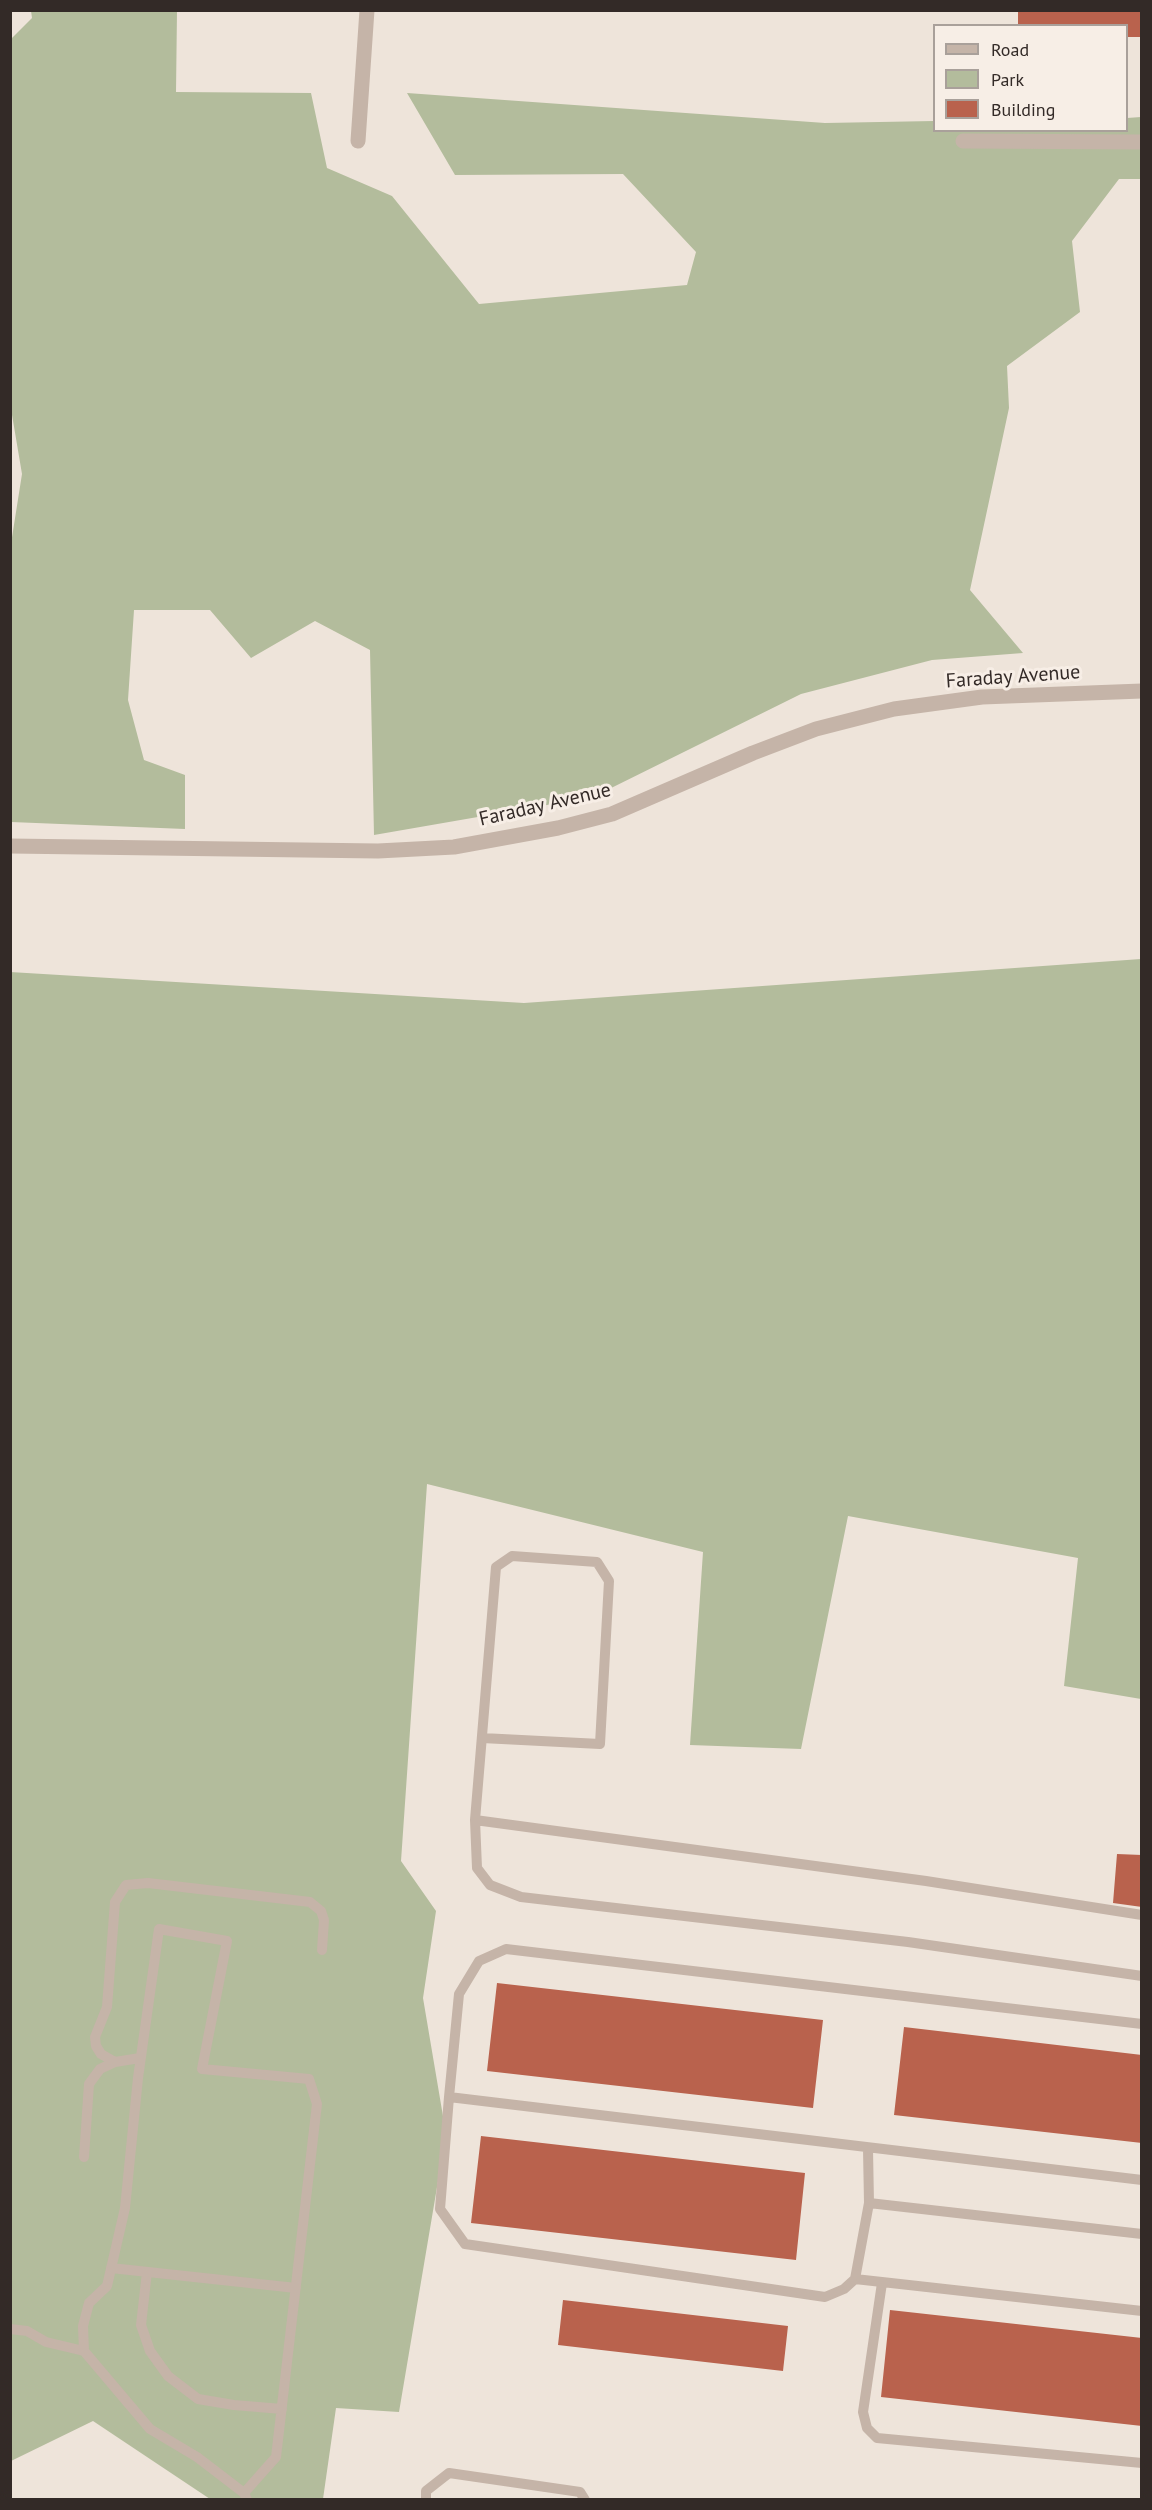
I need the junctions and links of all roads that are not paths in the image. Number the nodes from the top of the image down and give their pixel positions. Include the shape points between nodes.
1 (367, 10) edge
2 (358, 141) dead end
3 (963, 141) dead end
4 (1142, 142) edge
5 (1142, 691) edge
6 (10, 846) edge
7 (482, 1738) junction
8 (476, 1820) junction
9 (1142, 1915) edge
10 (322, 1950) dead end
11 (1142, 1976) edge
12 (1142, 2024) edge
13 (141, 2058) junction
14 (115, 2062) junction
15 (449, 2097) junction
16 (868, 2149) junction
17 (84, 2157) dead end
18 (1142, 2180) edge
19 (868, 2203) junction
20 (1142, 2234) edge
21 (111, 2268) junction
22 (147, 2272) junction
23 (855, 2279) junction
24 (882, 2283) junction
25 (296, 2288) junction
26 (1142, 2311) edge
27 (10, 2329) edge
28 (84, 2351) junction
29 (282, 2409) junction
30 (1142, 2463) edge
31 (246, 2496) edge
32 (426, 2499) edge
33 (585, 2499) edge

1 - 2 street
3 - 4 street
5 - 6 street, Faraday Avenue via 982,698 894,709 816,729 612,814 454,847 378,851
7 - 7 lane via 496,1567 512,1556 597,1562 609,1581 600,1744
7 - 8 lane
8 - 9 lane via 926,1881
8 - 11 lane via 477,1868 490,1885 522,1896 908,1942
10 - 14 lane via 324,1920 321,1911 310,1902 148,1883 126,1885 115,1902 107,2007 95,2037 101,2054
12 - 15 lane via 506,1949 479,1961 459,1994
13 - 14 lane
13 - 21 lane via 125,2208
13 - 25 lane via 159,1929 226,1941 202,2070 309,2079 317,2104
14 - 17 lane via 100,2069 89,2084
15 - 16 lane
15 - 23 lane via 440,2209 465,2244 825,2297
16 - 18 lane
16 - 19 lane
19 - 20 lane
19 - 23 lane
21 - 22 lane
21 - 28 lane via 107,2286 89,2302 83,2326
22 - 25 lane
22 - 29 lane via 141,2325 150,2351 168,2376 198,2399
23 - 24 lane
24 - 26 lane
24 - 30 lane via 863,2412 867,2428 877,2438
25 - 29 lane
27 - 28 lane
28 - 31 lane via 150,2429 197,2457
29 - 31 lane via 276,2457
32 - 33 lane via 426,2492 449,2473 580,2492

